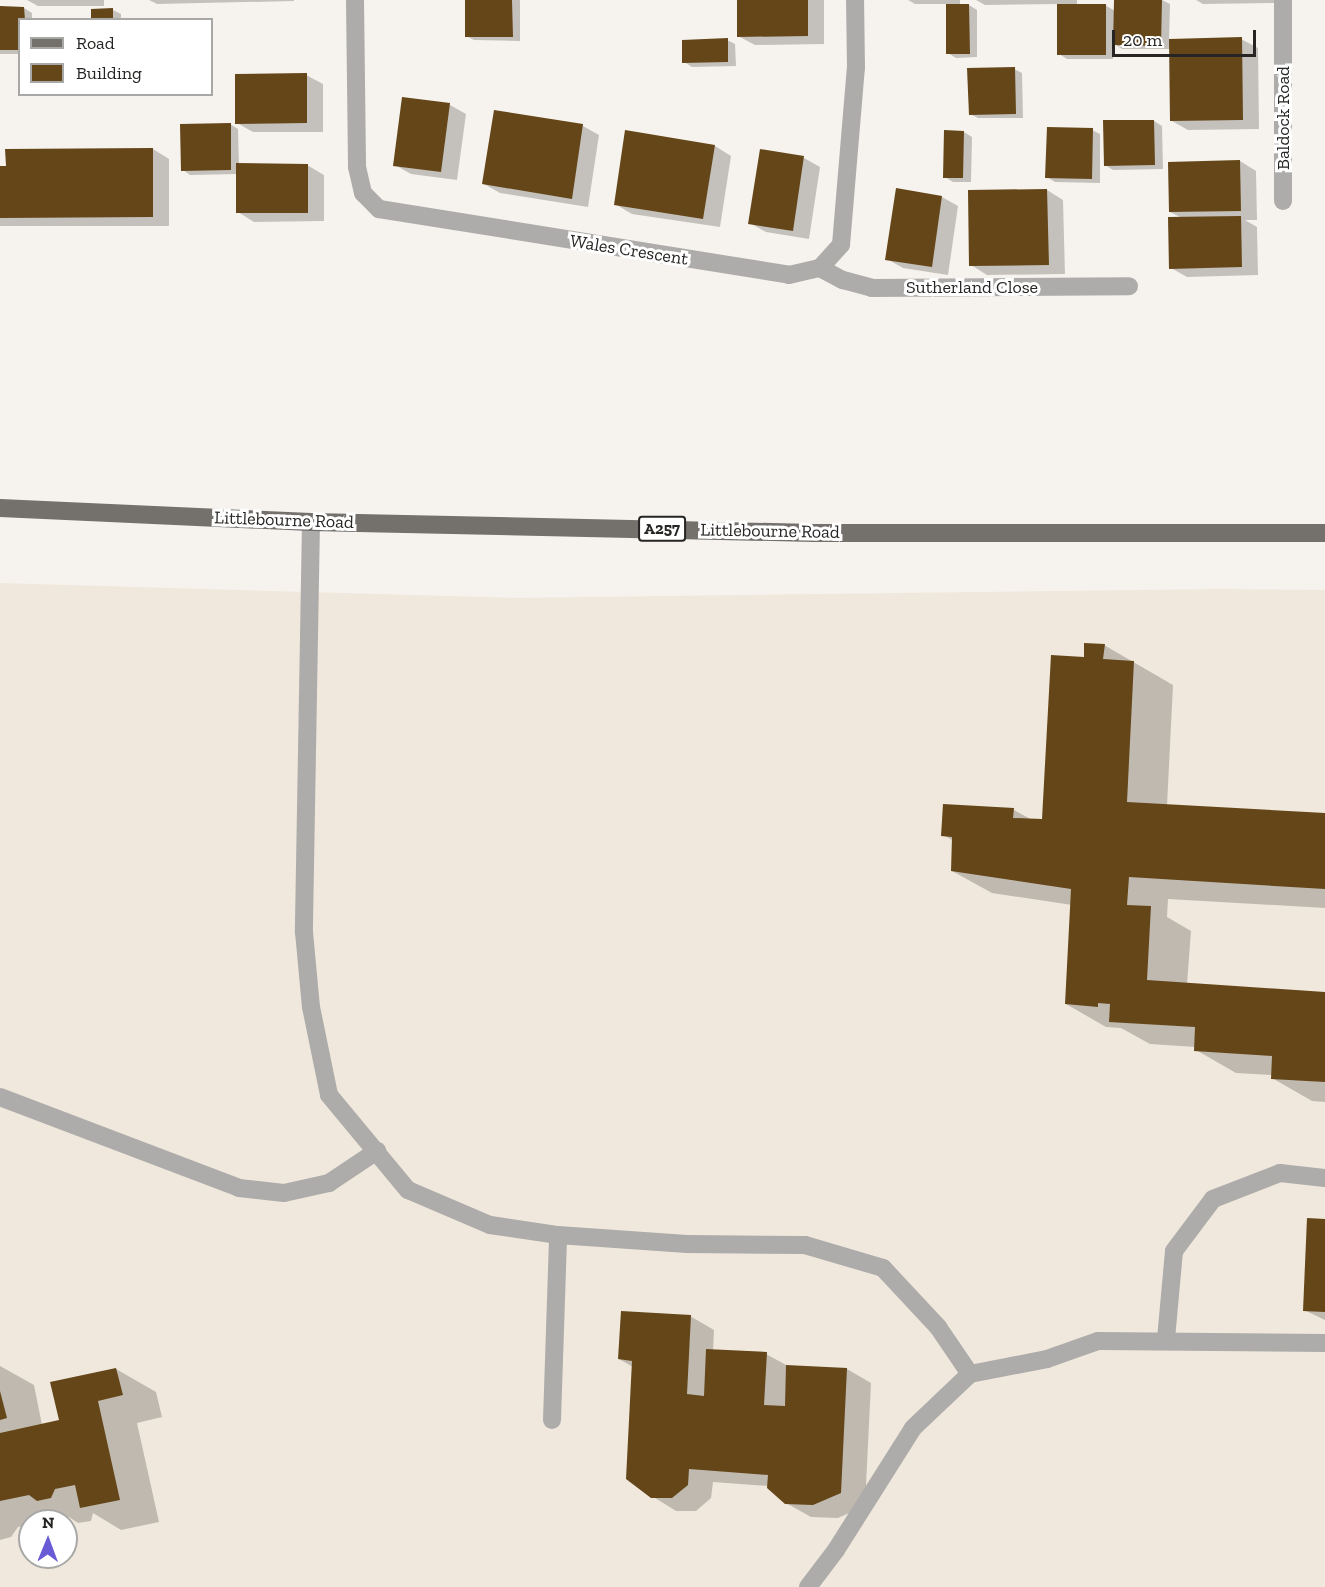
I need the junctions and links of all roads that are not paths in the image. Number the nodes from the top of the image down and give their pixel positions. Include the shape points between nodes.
1 (355, 0) edge
2 (855, 0) edge
3 (1283, 0) edge
4 (1283, 201) dead end
5 (820, 268) junction
6 (1129, 286) dead end
7 (0, 508) edge
8 (311, 522) junction
9 (1325, 533) edge
10 (0, 1097) edge
11 (377, 1151) junction
12 (1325, 1178) edge
13 (558, 1234) junction
14 (1166, 1339) junction
15 (1325, 1343) edge
16 (970, 1374) junction
17 (552, 1420) dead end
18 (808, 1587) edge

1 - 5 street, Wales Crescent via 357,167 363,194 379,209 789,275
2 - 5 street via 856,68 841,245
3 - 4 street, Baldock Road
5 - 6 street, Sutherland Close via 872,288
7 - 8 main road, Littlebourne Road / A257
8 - 9 main road, Littlebourne Road / A257 via 814,533
8 - 11 street via 304,932 311,1007 329,1095
10 - 11 street via 239,1188 284,1193 329,1183
11 - 13 street via 408,1190 490,1224
12 - 14 street via 1280,1173 1213,1198 1174,1251
13 - 16 street via 687,1244 805,1245 883,1268 938,1327
13 - 17 street
14 - 15 street
14 - 16 street via 1098,1341 1047,1359
16 - 18 street via 913,1428

